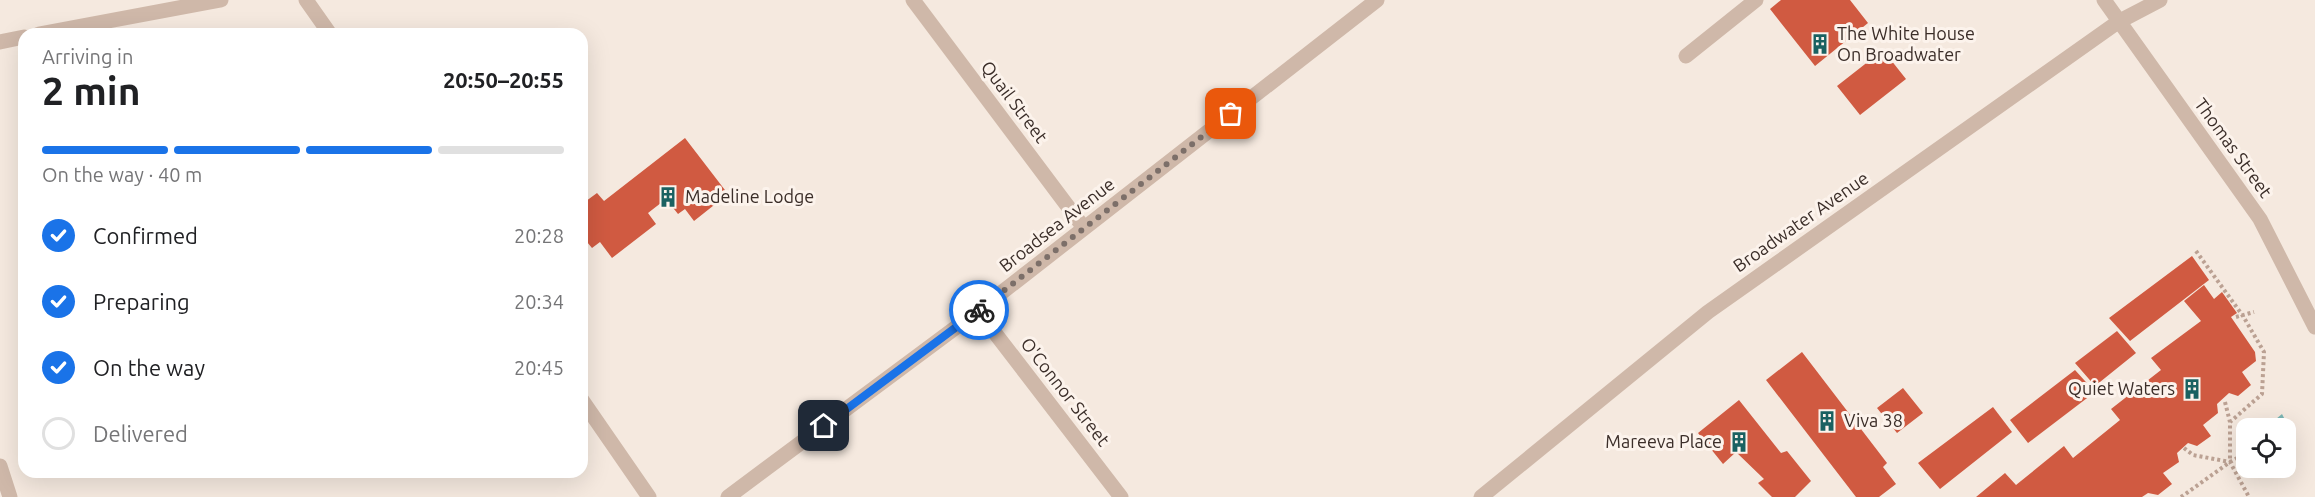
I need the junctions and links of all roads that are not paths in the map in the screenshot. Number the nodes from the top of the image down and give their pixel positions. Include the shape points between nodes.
1 (221, 0) edge
2 (306, 0) edge
3 (913, 0) edge
4 (1377, 0) edge
5 (1756, 0) edge
6 (2104, 0) edge
7 (2160, 0) edge
8 (2118, 22) junction
9 (71, 28) edge
10 (326, 28) edge
11 (18, 39) edge
12 (0, 42) edge
13 (1686, 56) dead end
14 (1084, 228) junction
15 (978, 311) junction
16 (2315, 327) edge
17 (588, 409) edge
18 (0, 466) edge
19 (10, 497) edge
20 (649, 497) edge
21 (728, 497) edge
22 (1121, 497) edge
23 (1481, 497) edge

1 - 9 street
2 - 10 street
3 - 14 street, Quail Street
4 - 14 street, Broadsea Avenue
5 - 13 street
6 - 8 street, Thomas Street
7 - 8 street, Broadwater Avenue
8 - 16 street, Thomas Street via 2260,219
8 - 23 street, Broadwater Avenue via 1708,312
11 - 12 street
14 - 15 street, Broadsea Avenue
15 - 21 street, Broadsea Avenue
15 - 22 street, O'Connor Street
17 - 20 street
18 - 19 street

